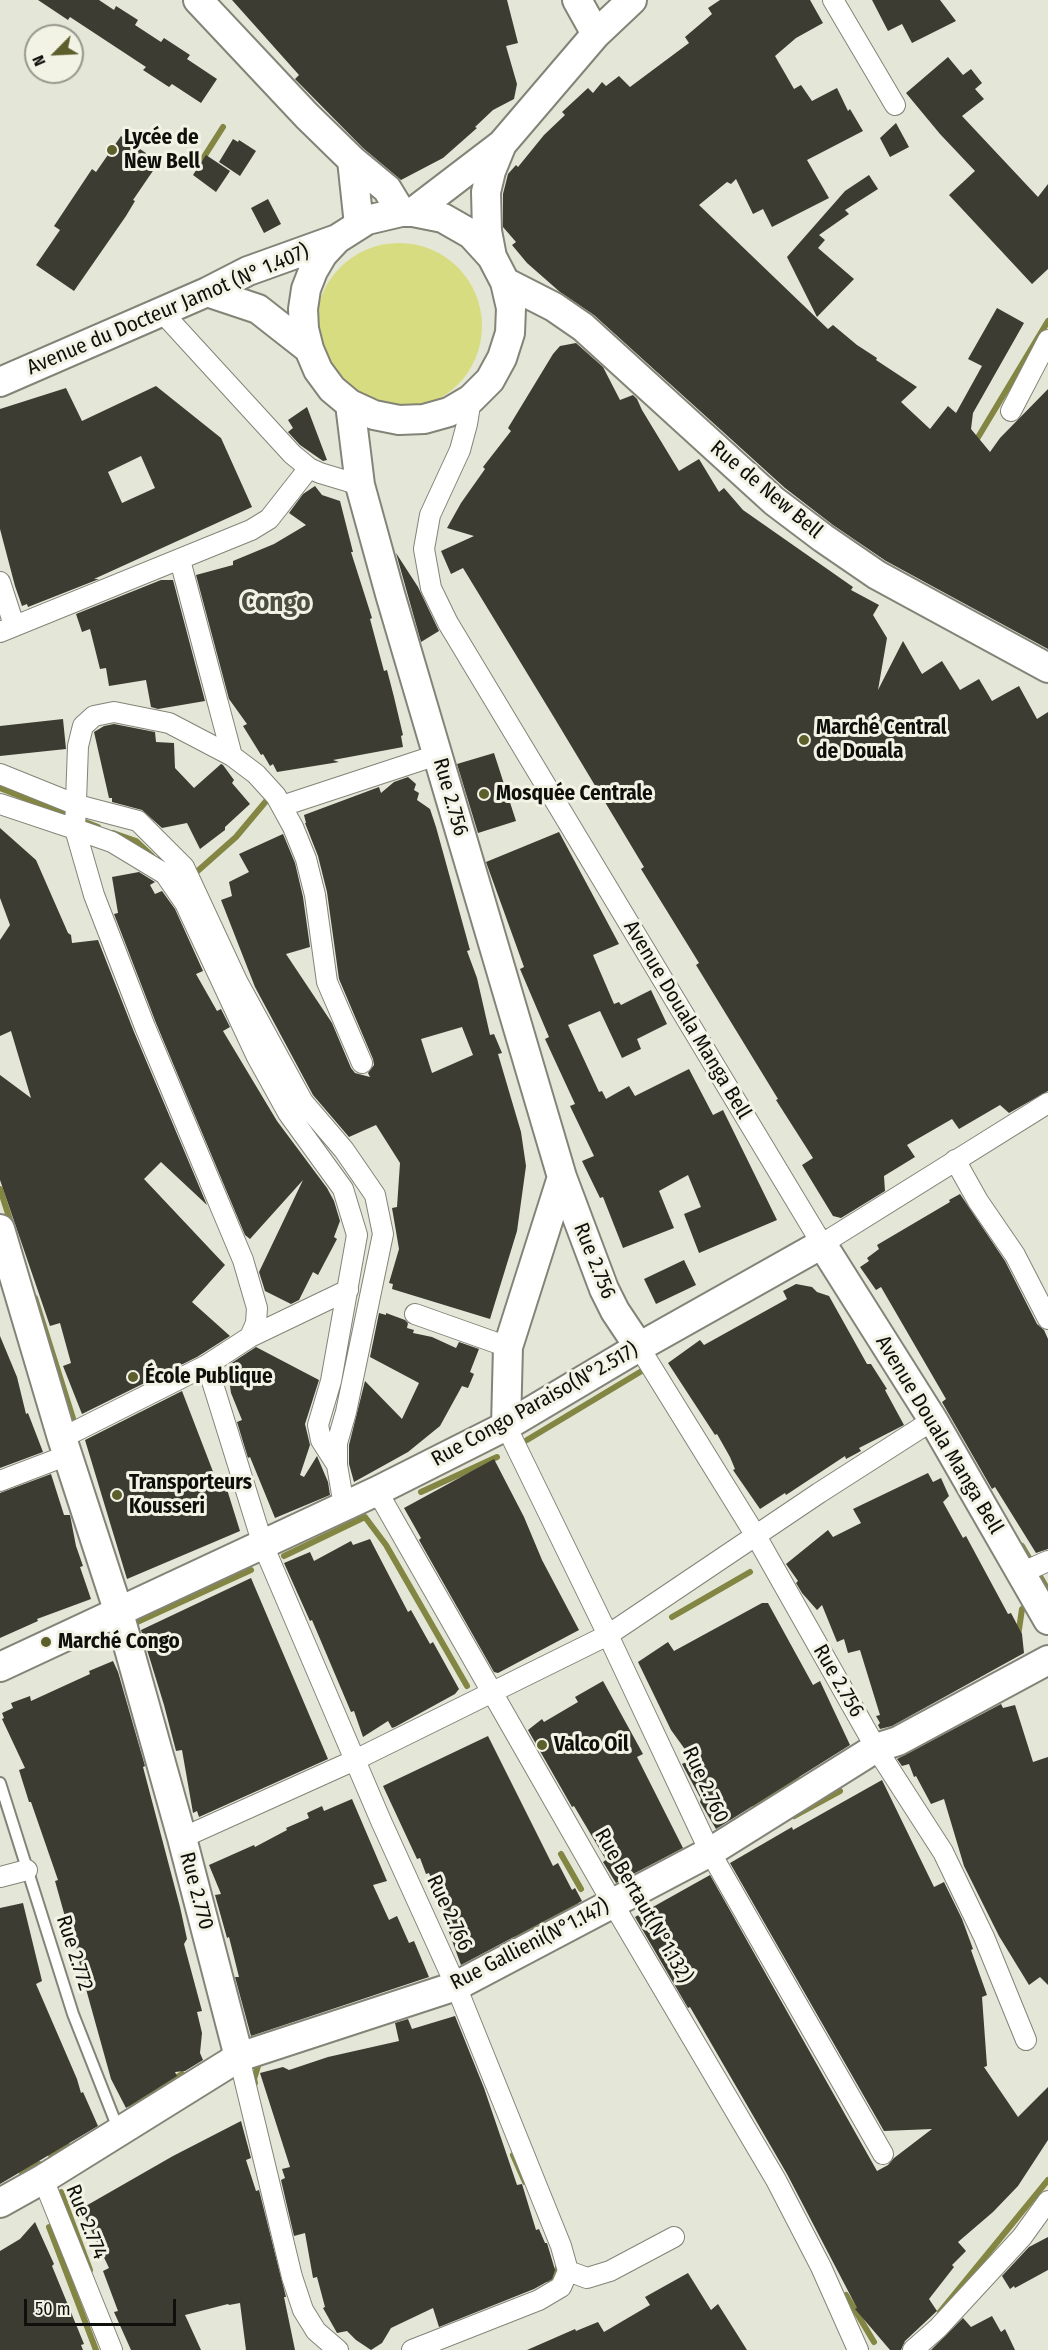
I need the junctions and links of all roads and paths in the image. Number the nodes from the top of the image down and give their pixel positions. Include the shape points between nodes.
1 (198, 0) edge
2 (577, 0) edge
3 (632, 0) edge
4 (834, 0) edge
5 (596, 34) junction
6 (895, 105) dead end
7 (502, 144) junction
8 (352, 160) junction
9 (407, 212) junction
10 (348, 232) junction
11 (492, 256) junction
12 (505, 282) junction
13 (207, 292) junction
14 (161, 311) junction
15 (1048, 340) edge
16 (309, 349) junction
17 (0, 382) edge
18 (471, 399) junction
19 (350, 404) junction
20 (1011, 411) dead end
21 (309, 468) junction
22 (360, 485) junction
23 (180, 560) junction
24 (0, 582) edge
25 (7, 628) edge
26 (1048, 668) edge
27 (437, 755) junction
28 (232, 756) junction
29 (0, 774) edge
30 (0, 804) edge
31 (77, 805) junction
32 (282, 806) junction
33 (75, 830) junction
34 (362, 1063) dead end
35 (1048, 1103) edge
36 (955, 1160) junction
37 (562, 1177) junction
38 (0, 1228) edge
39 (822, 1244) junction
40 (348, 1290) junction
41 (416, 1314) dead end
42 (1048, 1319) edge
43 (250, 1337) junction
44 (508, 1347) junction
45 (639, 1347) junction
46 (207, 1365) junction
47 (933, 1420) junction
48 (506, 1426) junction
49 (65, 1446) junction
50 (337, 1465) junction
51 (0, 1481) edge
52 (377, 1491) junction
53 (344, 1506) junction
54 (756, 1536) junction
55 (262, 1545) junction
56 (1048, 1561) edge
57 (1021, 1573) junction
58 (119, 1613) junction
59 (1048, 1620) edge
60 (608, 1635) junction
61 (1048, 1660) edge
62 (0, 1667) edge
63 (491, 1693) junction
64 (876, 1748) junction
65 (355, 1760) junction
66 (0, 1783) edge
67 (182, 1838) junction
68 (710, 1852) junction
69 (27, 1870) junction
70 (0, 1877) edge
71 (612, 1902) junction
72 (456, 1986) junction
73 (1026, 2040) dead end
74 (239, 2057) junction
75 (120, 2132) junction
76 (883, 2154) dead end
77 (43, 2179) junction
78 (1048, 2201) edge
79 (0, 2203) edge
80 (674, 2237) dead end
81 (568, 2271) junction
82 (332, 2346) edge
83 (112, 2350) edge
84 (412, 2350) edge
85 (858, 2350) edge
86 (913, 2350) edge

1 - 8 street
2 - 5 street
3 - 5 street
4 - 6 street
5 - 7 street
7 - 9 street
7 - 11 street via 486,192
8 - 9 street
8 - 10 street via 354,198
9 - 10 street via 366,220
9 - 11 street via 436,216 458,225
10 - 13 street, Avenue du Docteur Jamot (N° 1.407)
10 - 16 street via 323,254 306,290 304,329
11 - 12 street
12 - 18 street via 511,308 510,333 494,373
12 - 26 street, Rue de New Bell via 583,327 774,501 823,538 877,575
13 - 14 street, Avenue du Docteur Jamot (N° 1.407)
13 - 16 street via 258,309
14 - 17 street, Avenue du Docteur Jamot (N° 1.407)
14 - 21 street
15 - 20 street
16 - 19 street via 325,380
18 - 19 street via 449,412 407,420 374,415
18 - 39 street, Avenue Douala Manga Bell via 460,450 430,515 424,549 431,588 448,623
19 - 22 street, Rue 2.756
21 - 22 street
21 - 23 street via 269,519
22 - 27 street, Rue 2.756
23 - 25 street
23 - 28 street
24 - 25 street
27 - 32 street
27 - 37 street, Rue 2.756
28 - 31 street via 169,723 114,712 94,717 83,726 78,746
28 - 32 street via 256,774
29 - 31 street
30 - 33 street
31 - 33 street
31 - 50 street via 138,821 184,867 237,981 303,1102 375,1194 383,1234 338,1443
32 - 34 street via 306,859 327,982
33 - 40 street via 112,842 165,874 185,903 257,1057 288,1113 343,1189 357,1235
33 - 43 street via 94,896 246,1270 257,1308
35 - 36 street, Rue Congo Paraiso(N°2.517)
36 - 39 street, Rue Congo Paraiso(N°2.517)
36 - 42 street via 1015,1255
37 - 44 street
37 - 45 street, Rue 2.756 via 603,1289
38 - 49 street, Rue 2.770
39 - 45 street, Rue Congo Paraiso(N°2.517)
39 - 47 street, Avenue Douala Manga Bell
40 - 43 street
40 - 50 street via 331,1381 318,1425 321,1440
41 - 44 street
43 - 46 street
44 - 48 street
45 - 48 street, Rue Congo Paraiso(N°2.517)
45 - 54 street, Rue 2.756
46 - 49 street
46 - 55 street, Rue 2.766
47 - 54 street
47 - 57 street, Avenue Douala Manga Bell
48 - 52 street, Rue Congo Paraiso(N°2.517)
48 - 60 street, Rue 2.760
49 - 51 street
49 - 58 street, Rue 2.770
50 - 53 street
52 - 53 street, Rue Congo Paraiso(N°2.517)
52 - 63 street, Rue Bertaut(N°1.132)
53 - 55 street, Rue Congo Paraiso(N°2.517)
54 - 60 street
54 - 64 street, Rue 2.756
55 - 58 street, Rue Congo Paraiso(N°2.517)
55 - 65 street, Rue 2.766
56 - 57 street
57 - 59 street, Avenue Douala Manga Bell
58 - 62 street, Rue Congo Paraiso(N°2.517)
58 - 67 street, Rue 2.770
60 - 63 street
60 - 68 street, Rue 2.760
61 - 64 street, Rue Gallieni(N°1.147) via 898,1741
63 - 65 street
63 - 71 street, Rue Bertaut(N°1.132)
64 - 68 street, Rue Gallieni(N°1.147)
64 - 73 street, Rue 2.756 via 956,1876
65 - 67 street
65 - 72 street, Rue 2.766
66 - 69 lane, Rue 2.772
67 - 74 street, Rue 2.770
68 - 71 street, Rue Gallieni(N°1.147)
68 - 76 street, Rue 2.760
69 - 70 street
69 - 75 lane, Rue 2.772 via 73,2014
71 - 72 street, Rue Gallieni(N°1.147)
71 - 85 street, Rue Bertaut(N°1.132) via 776,2180
72 - 74 street, Rue Gallieni(N°1.147)
72 - 81 street, Rue 2.766
74 - 75 street, Rue Gallieni(N°1.147)
74 - 82 street, Rue 2.770 via 292,2277 303,2310 316,2331
75 - 77 street, Rue Gallieni(N°1.147)
77 - 79 street, Rue Gallieni(N°1.147)
77 - 83 street, Rue 2.774
78 - 86 street via 1022,2237
80 - 81 street via 610,2271 587,2278
81 - 84 street via 561,2287 539,2300

